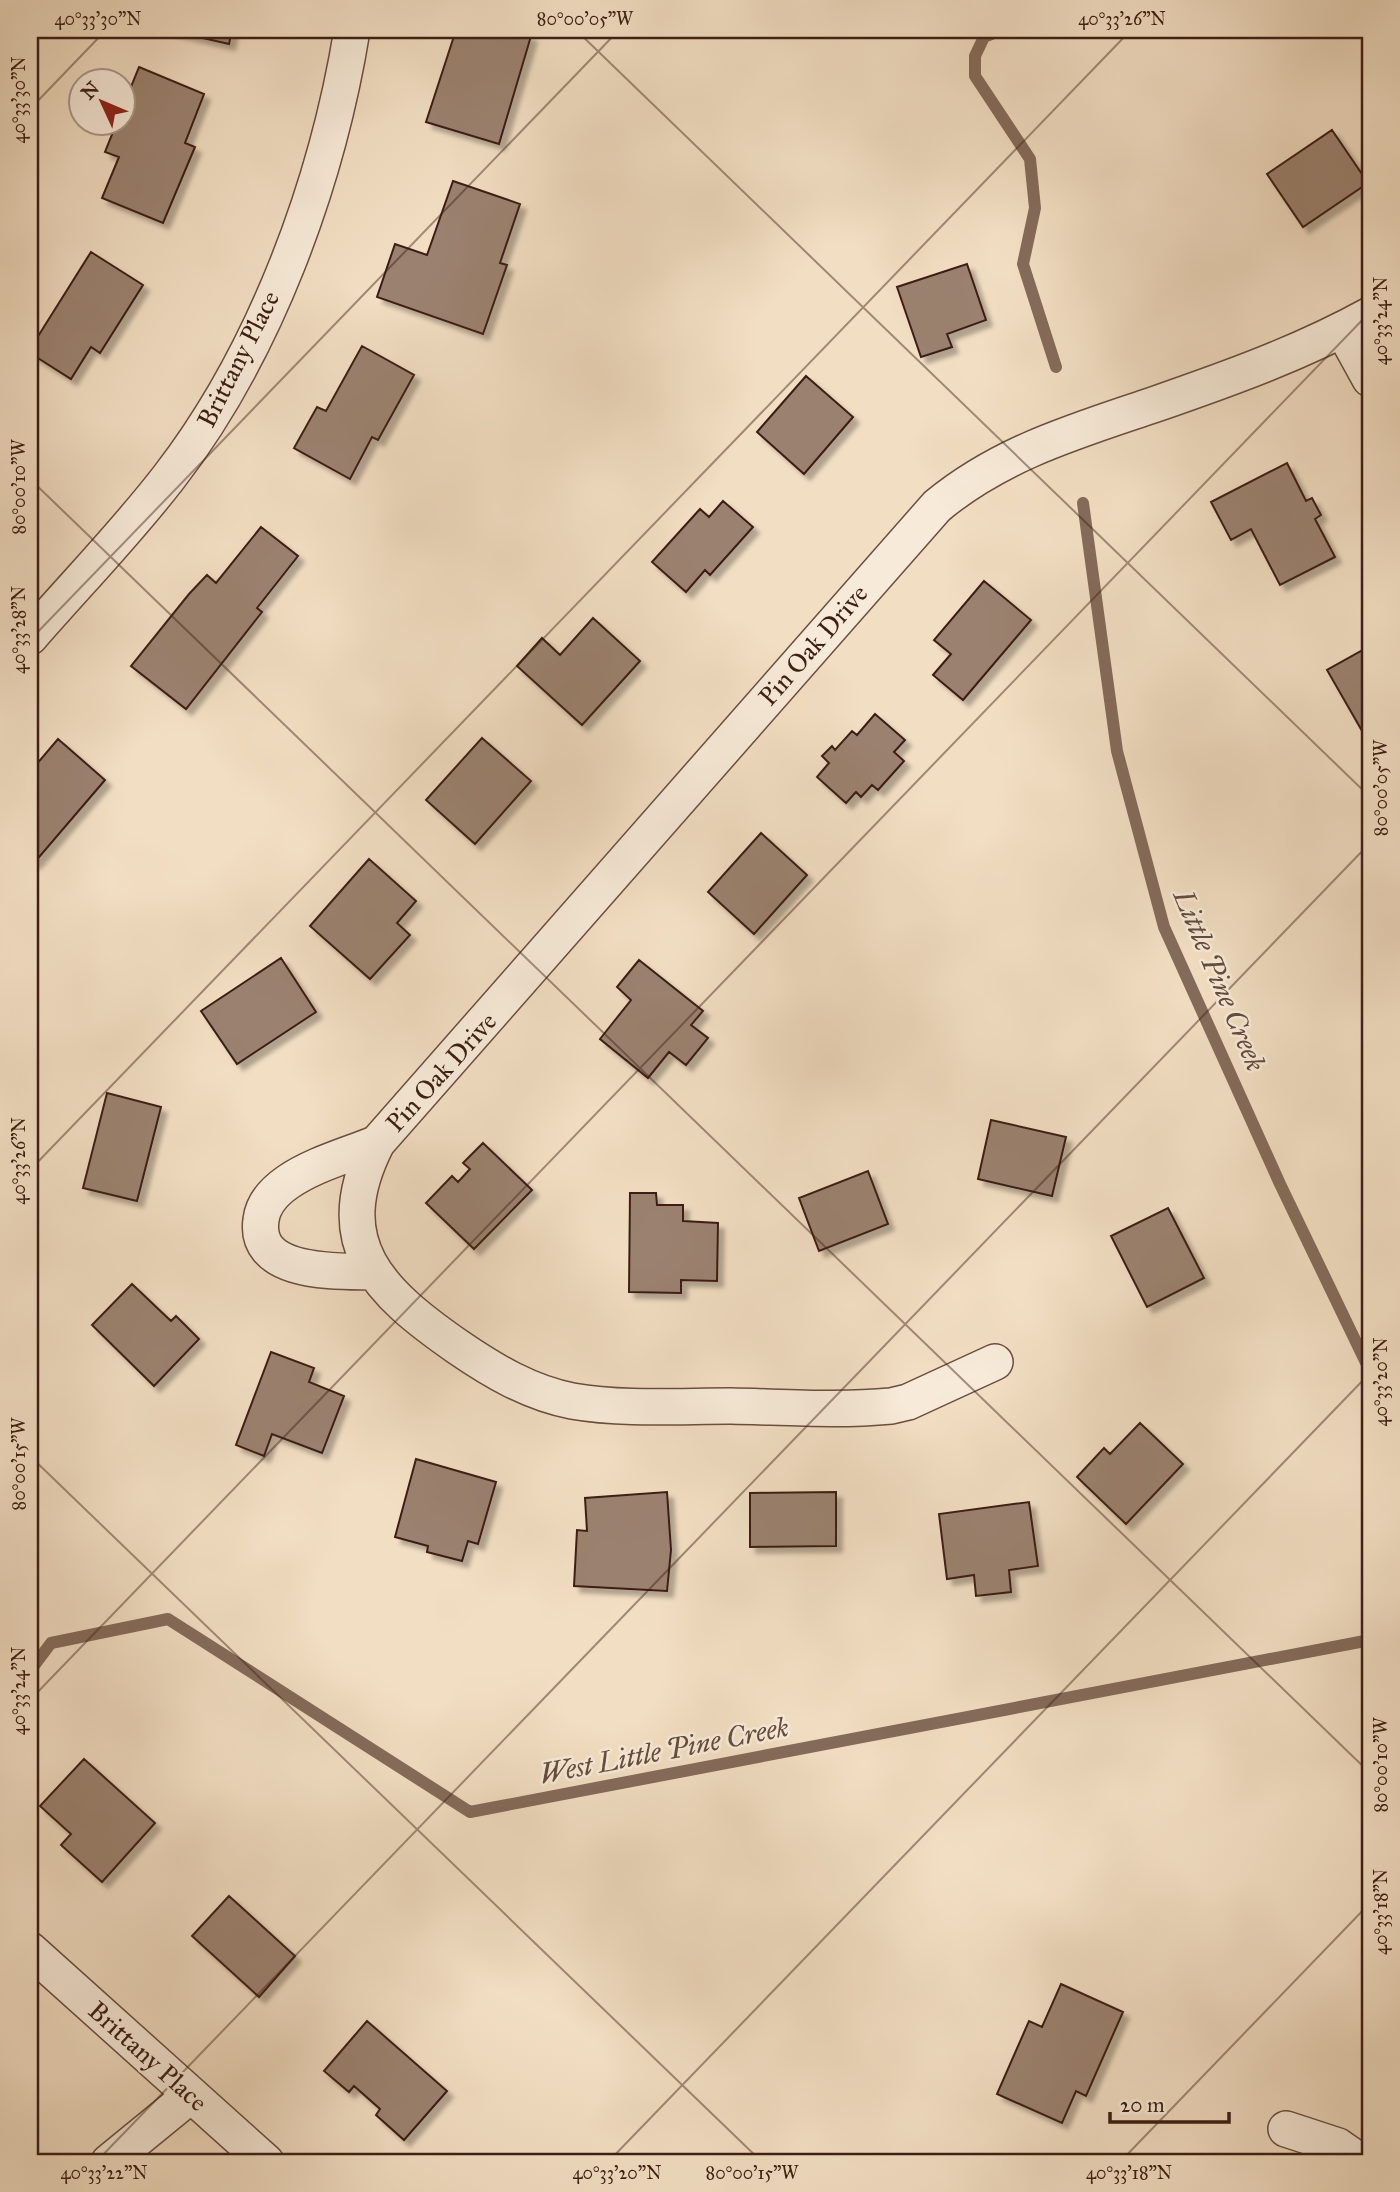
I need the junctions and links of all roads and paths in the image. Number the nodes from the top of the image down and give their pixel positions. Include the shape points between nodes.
1 (352, 30) edge
2 (1357, 322) edge
3 (1370, 379) edge
4 (30, 637) edge
5 (377, 1143) junction
6 (372, 1272) junction
7 (995, 1362) dead end
8 (30, 1950) edge
9 (191, 2095) junction
10 (1286, 2129) dead end
11 (109, 2162) edge
12 (267, 2162) edge
13 (1361, 2162) edge

1 - 4 street, Brittany Place via 316,183 252,341 211,416 168,479
2 - 3 street
2 - 5 street, Pin Oak Drive via 1277,360 1029,448 975,475 937,506
5 - 6 street, Pin Oak Drive via 356,1203
5 - 6 street, Pin Oak Drive via 288,1181 272,1194 259,1231 265,1246 298,1267
6 - 7 street, Pin Oak Drive via 410,1311 487,1366 517,1383 579,1402 891,1406
8 - 9 street, Brittany Place
9 - 11 street
9 - 12 street, Brittany Place
10 - 13 street via 1338,2146

